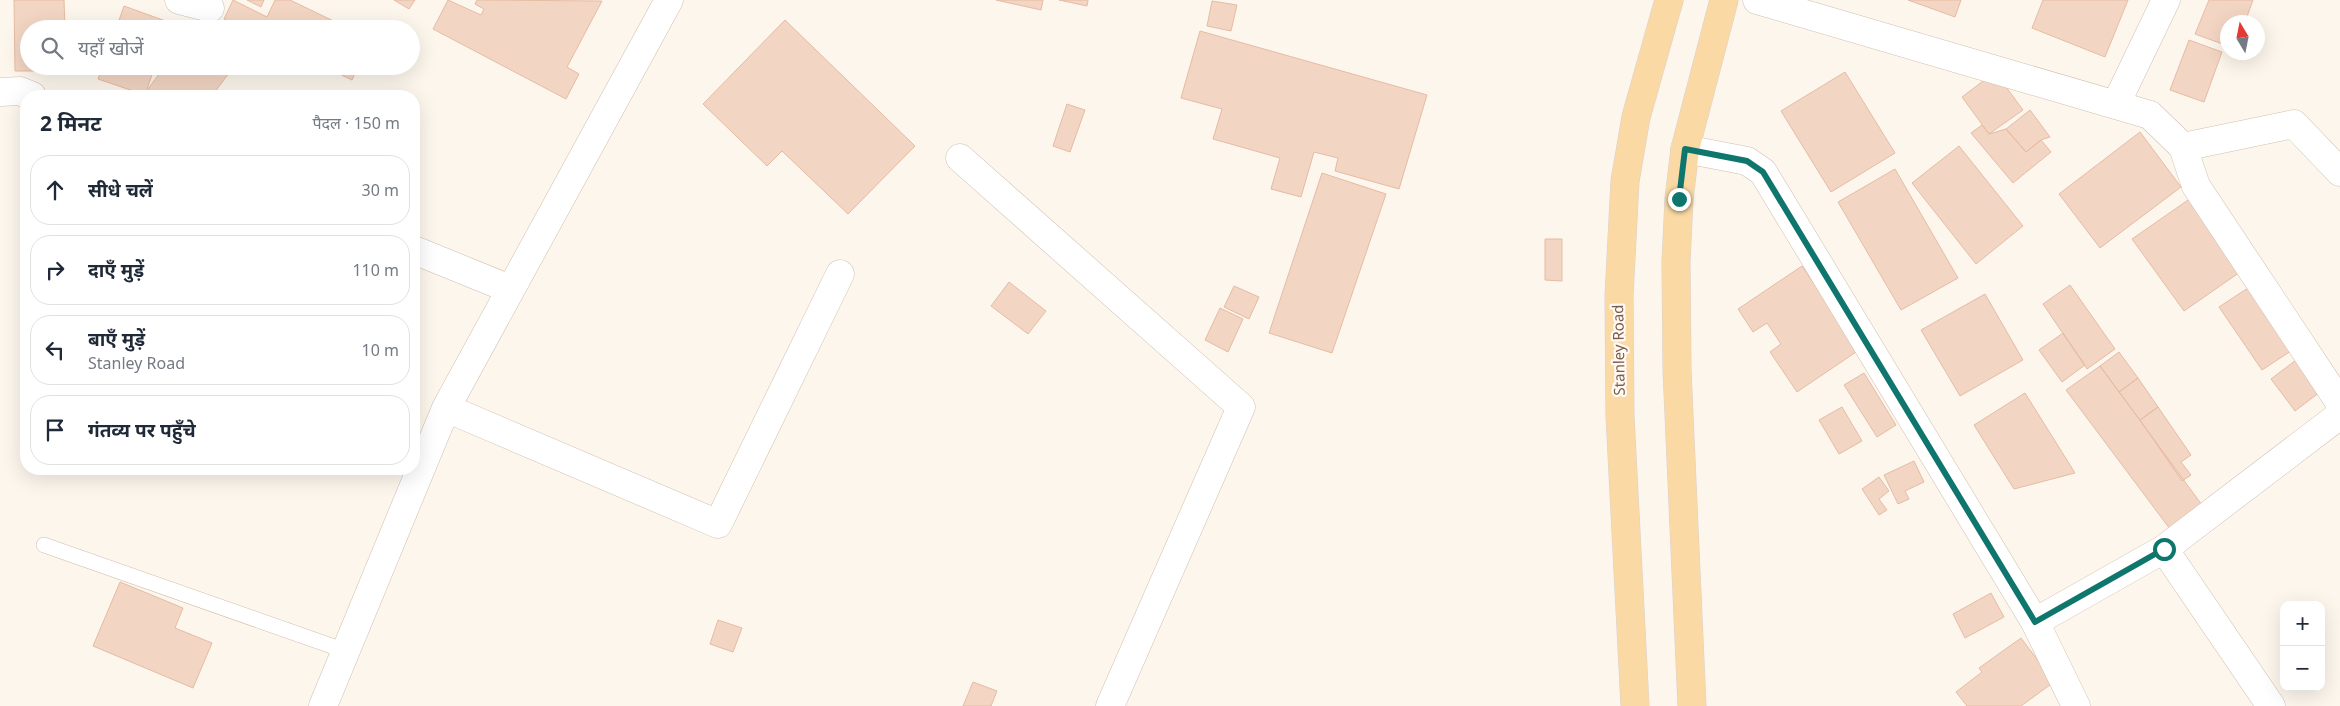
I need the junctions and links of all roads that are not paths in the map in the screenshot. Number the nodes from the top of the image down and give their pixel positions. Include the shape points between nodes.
1 (179, 0) edge
2 (669, 0) edge
3 (1669, 0) edge
4 (1724, 0) edge
5 (1757, 0) edge
6 (2166, 0) edge
7 (210, 8) dead end
8 (20, 91) edge
9 (0, 92) edge
10 (2116, 104) junction
11 (2183, 147) junction
12 (1685, 149) junction
13 (960, 158) dead end
14 (2340, 172) edge
15 (420, 252) edge
16 (840, 274) dead end
17 (510, 289) junction
18 (2340, 403) edge
19 (446, 408) junction
20 (2340, 415) edge
21 (420, 471) edge
22 (418, 475) edge
23 (44, 545) dead end
24 (2164, 549) junction
25 (2035, 622) junction
26 (346, 651) junction
27 (323, 706) edge
28 (1110, 706) edge
29 (1635, 706) edge
30 (1692, 706) edge
31 (2076, 706) edge
32 (2271, 706) edge

1 - 7 street
2 - 17 street
3 - 29 main road, Stanley Road via 1636,117 1627,172 1618,296 1620,416
4 - 12 main road
5 - 10 street
6 - 10 street
8 - 9 street
10 - 11 street via 2150,114
11 - 14 street via 2294,124
11 - 18 street via 2196,186
12 - 25 street via 1747,161 1763,172
12 - 30 main road via 1676,262 1676,370
13 - 28 street via 1241,407
15 - 17 street
16 - 19 street via 718,524
17 - 19 street
19 - 21 street
20 - 24 street
22 - 26 street
23 - 26 lane
24 - 25 street
24 - 32 street
25 - 31 street
26 - 27 street

